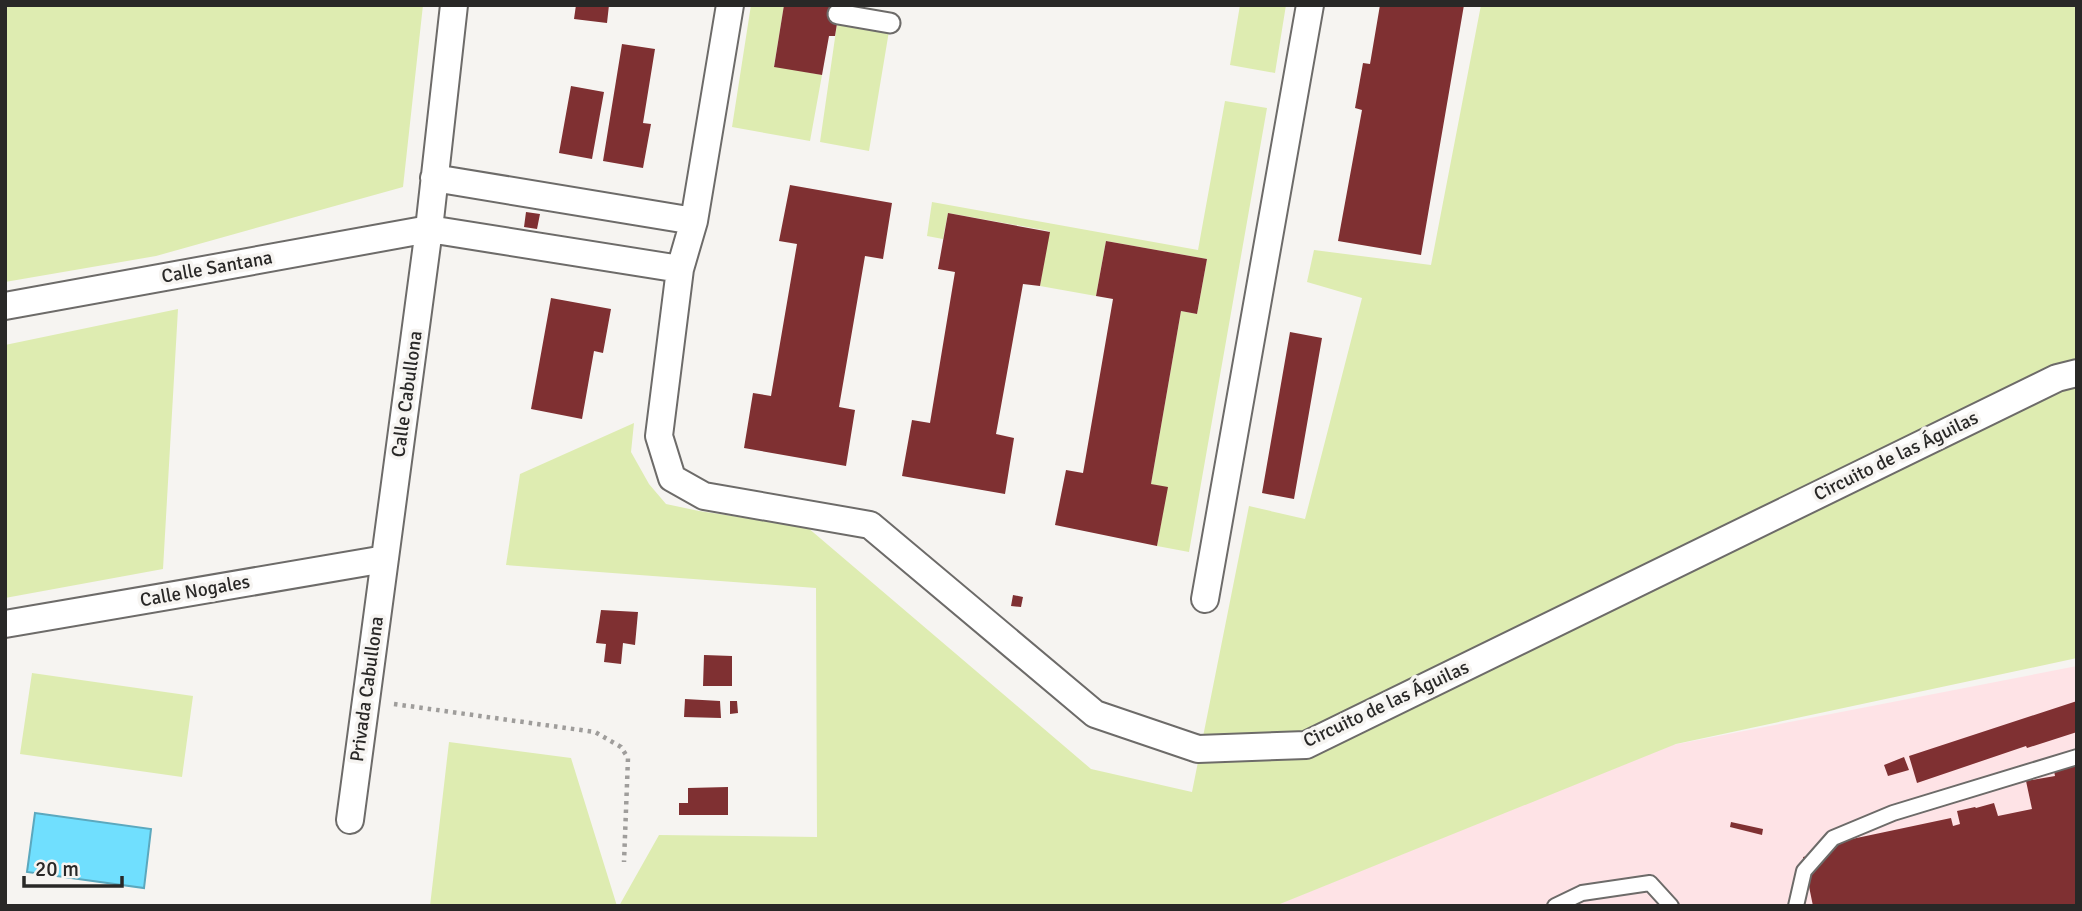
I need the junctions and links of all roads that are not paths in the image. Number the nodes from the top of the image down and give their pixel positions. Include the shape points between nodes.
1 (454, 5) edge
2 (730, 5) edge
3 (1310, 5) edge
4 (838, 14) dead end
5 (890, 23) dead end
6 (434, 178) junction
7 (694, 221) junction
8 (429, 229) junction
9 (680, 269) junction
10 (5, 306) edge
11 (2077, 373) edge
12 (385, 559) junction
13 (1205, 599) dead end
14 (5, 624) edge
15 (2077, 757) edge
16 (350, 820) dead end
17 (1583, 900) edge
18 (1555, 906) edge
19 (1671, 906) edge
20 (1796, 906) edge

1 - 6 street, Calle Cabullona
2 - 7 street, Circuito de las Águilas
3 - 13 street
4 - 5 street
6 - 7 street
6 - 8 street, Calle Cabullona
7 - 9 street, Circuito de las Águilas
8 - 9 street, Calle Santana
8 - 10 street, Calle Santana
8 - 12 street, Calle Cabullona
9 - 11 street, Circuito de las Águilas via 659,436 672,478 704,496 870,525 1095,714 1198,749 1306,745 2057,378
12 - 14 street, Calle Nogales
12 - 16 street, Privada Cabullona
15 - 20 lane via 1893,813 1833,838 1804,871
17 - 18 lane
17 - 19 lane via 1650,883

